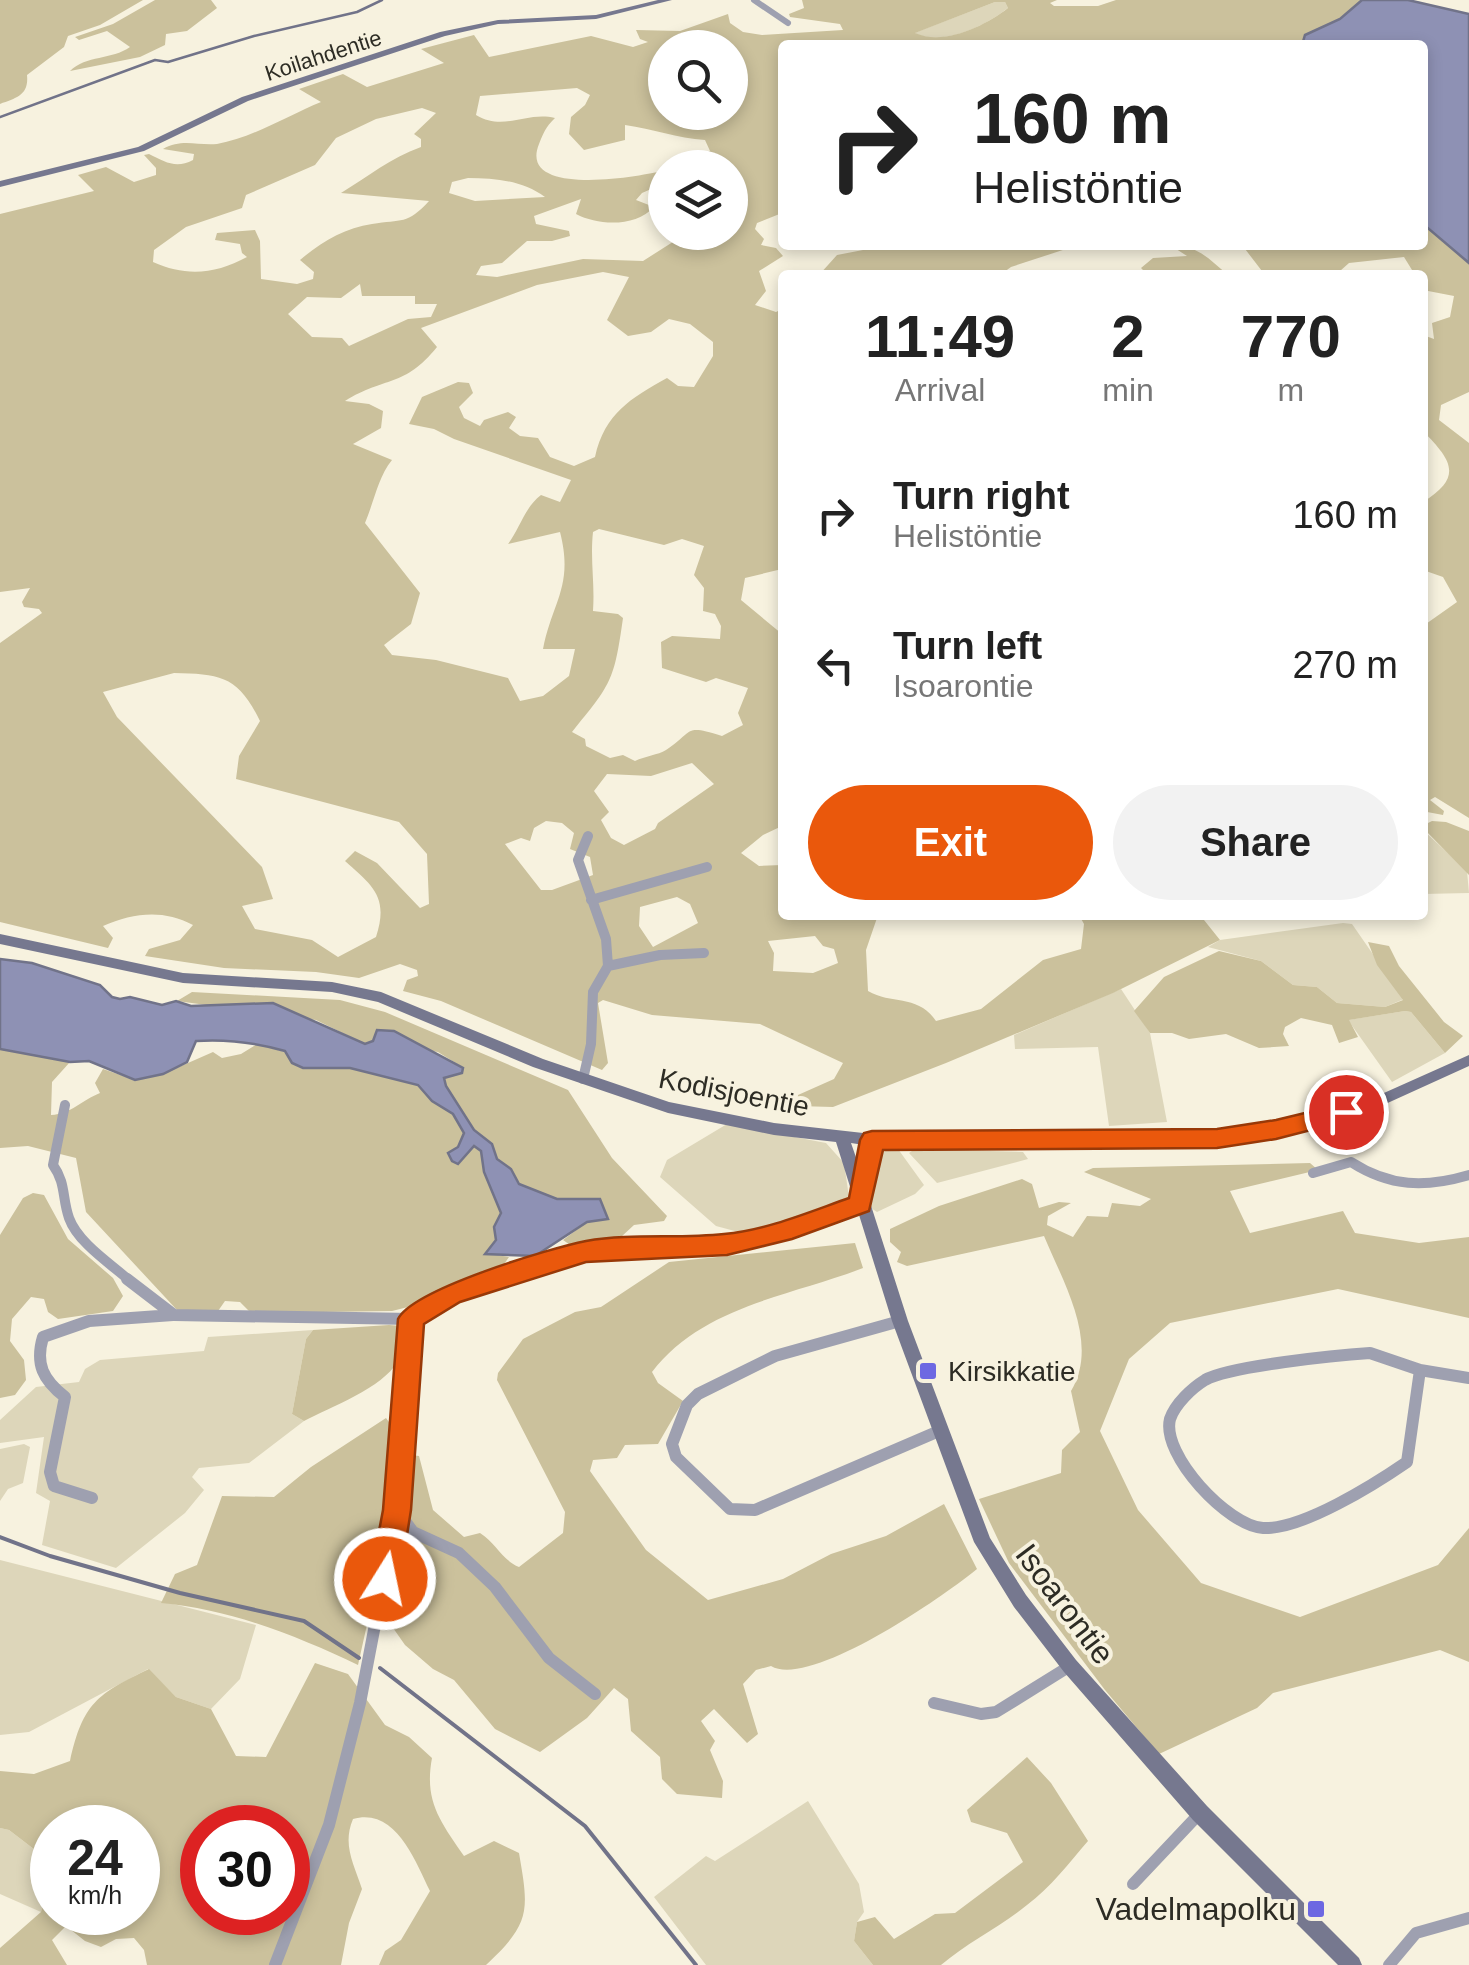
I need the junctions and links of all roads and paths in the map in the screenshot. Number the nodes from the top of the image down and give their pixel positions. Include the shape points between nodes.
1 (668, 0) edge
2 (754, 0) edge
3 (788, 22) dead end
4 (0, 184) edge
5 (588, 836) dead end
6 (707, 866) dead end
7 (591, 900) junction
8 (0, 939) edge
9 (704, 953) dead end
10 (608, 966) junction
11 (1469, 1060) edge
12 (583, 1079) junction
13 (64, 1105) dead end
14 (842, 1138) junction
15 (872, 1140) junction
16 (1313, 1173) dead end
17 (1469, 1175) edge
18 (860, 1201) junction
19 (174, 1315) junction
20 (412, 1319) junction
21 (900, 1321) junction
22 (1420, 1370) junction
23 (1469, 1378) edge
24 (939, 1431) junction
25 (92, 1498) dead end
26 (397, 1510) junction
27 (1070, 1666) junction
28 (595, 1694) dead end
29 (934, 1703) dead end
30 (1200, 1813) junction
31 (1133, 1884) dead end
32 (1469, 1918) edge
33 (275, 1965) edge
34 (1352, 1965) edge
35 (1388, 1965) edge

1 - 4 street, Koilahdentie via 596,17 498,22 442,34 245,99 141,149
2 - 3 street
5 - 7 street via 578,860
6 - 7 street
7 - 10 street
8 - 12 street, Kodisjoentie via 183,978 332,988 381,998
9 - 10 street
10 - 12 street via 592,992
11 - 15 street, Kodisjoentie via 1370,1105 1217,1138
12 - 14 street, Kodisjoentie via 668,1107
13 - 19 street via 53,1165 64,1181 69,1218 109,1263
14 - 15 street, Kodisjoentie
14 - 18 street, Isoarontie
15 - 18 street
16 - 17 street via 1352,1162 1410,1187
18 - 20 street via 792,1229 727,1245 586,1252 452,1293
18 - 21 street, Isoarontie
19 - 20 street
19 - 25 street via 43,1336 36,1355 46,1384 65,1397 50,1472 54,1486
20 - 26 street
21 - 24 street, Isoarontie
21 - 24 street via 775,1356 698,1394 672,1444 676,1457 730,1509 755,1510
22 - 22 street via 1370,1353 1208,1378 1170,1420 1172,1442 1206,1492 1234,1517 1261,1528 1289,1524 1407,1462
22 - 23 street
24 - 27 street, Isoarontie via 983,1542
26 - 28 street via 413,1532 459,1553 495,1587 549,1658
26 - 33 street via 329,1825
27 - 29 street via 1006,1711 986,1714
27 - 30 street, Isoarontie
30 - 31 street
30 - 34 street, Isoarontie
32 - 35 street via 1416,1933

